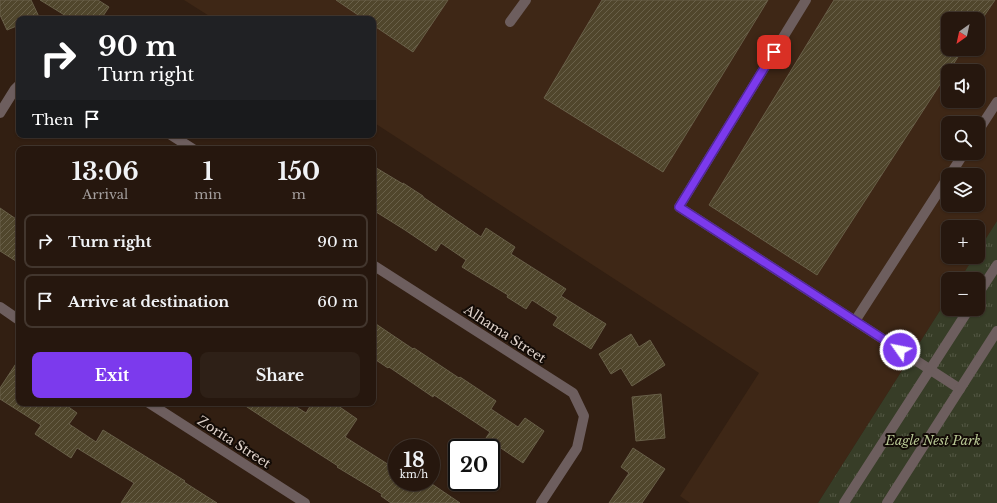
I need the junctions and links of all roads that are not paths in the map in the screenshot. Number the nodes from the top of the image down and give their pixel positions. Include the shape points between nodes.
1 (526, 0) edge
2 (806, 0) edge
3 (510, 22) dead end
4 (16, 89) edge
5 (997, 102) edge
6 (0, 113) edge
7 (985, 120) edge
8 (176, 138) edge
9 (188, 146) edge
10 (941, 188) edge
11 (997, 265) edge
12 (376, 267) edge
13 (985, 283) edge
14 (0, 308) edge
15 (964, 316) edge
16 (16, 318) edge
17 (855, 321) junction
18 (997, 331) edge
19 (930, 369) junction
20 (960, 389) junction
21 (154, 406) edge
22 (306, 503) edge
23 (541, 503) edge
24 (844, 503) edge
25 (887, 503) edge

1 - 3 street
2 - 17 street via 679,207
4 - 6 street
5 - 7 street
8 - 9 street
10 - 17 street
11 - 13 street
12 - 23 street, Alhama Street via 573,393 584,416 577,448
14 - 16 street
15 - 19 street
17 - 19 street
18 - 20 street
19 - 20 street
19 - 24 street
20 - 25 street
21 - 22 street, Zorita Street

